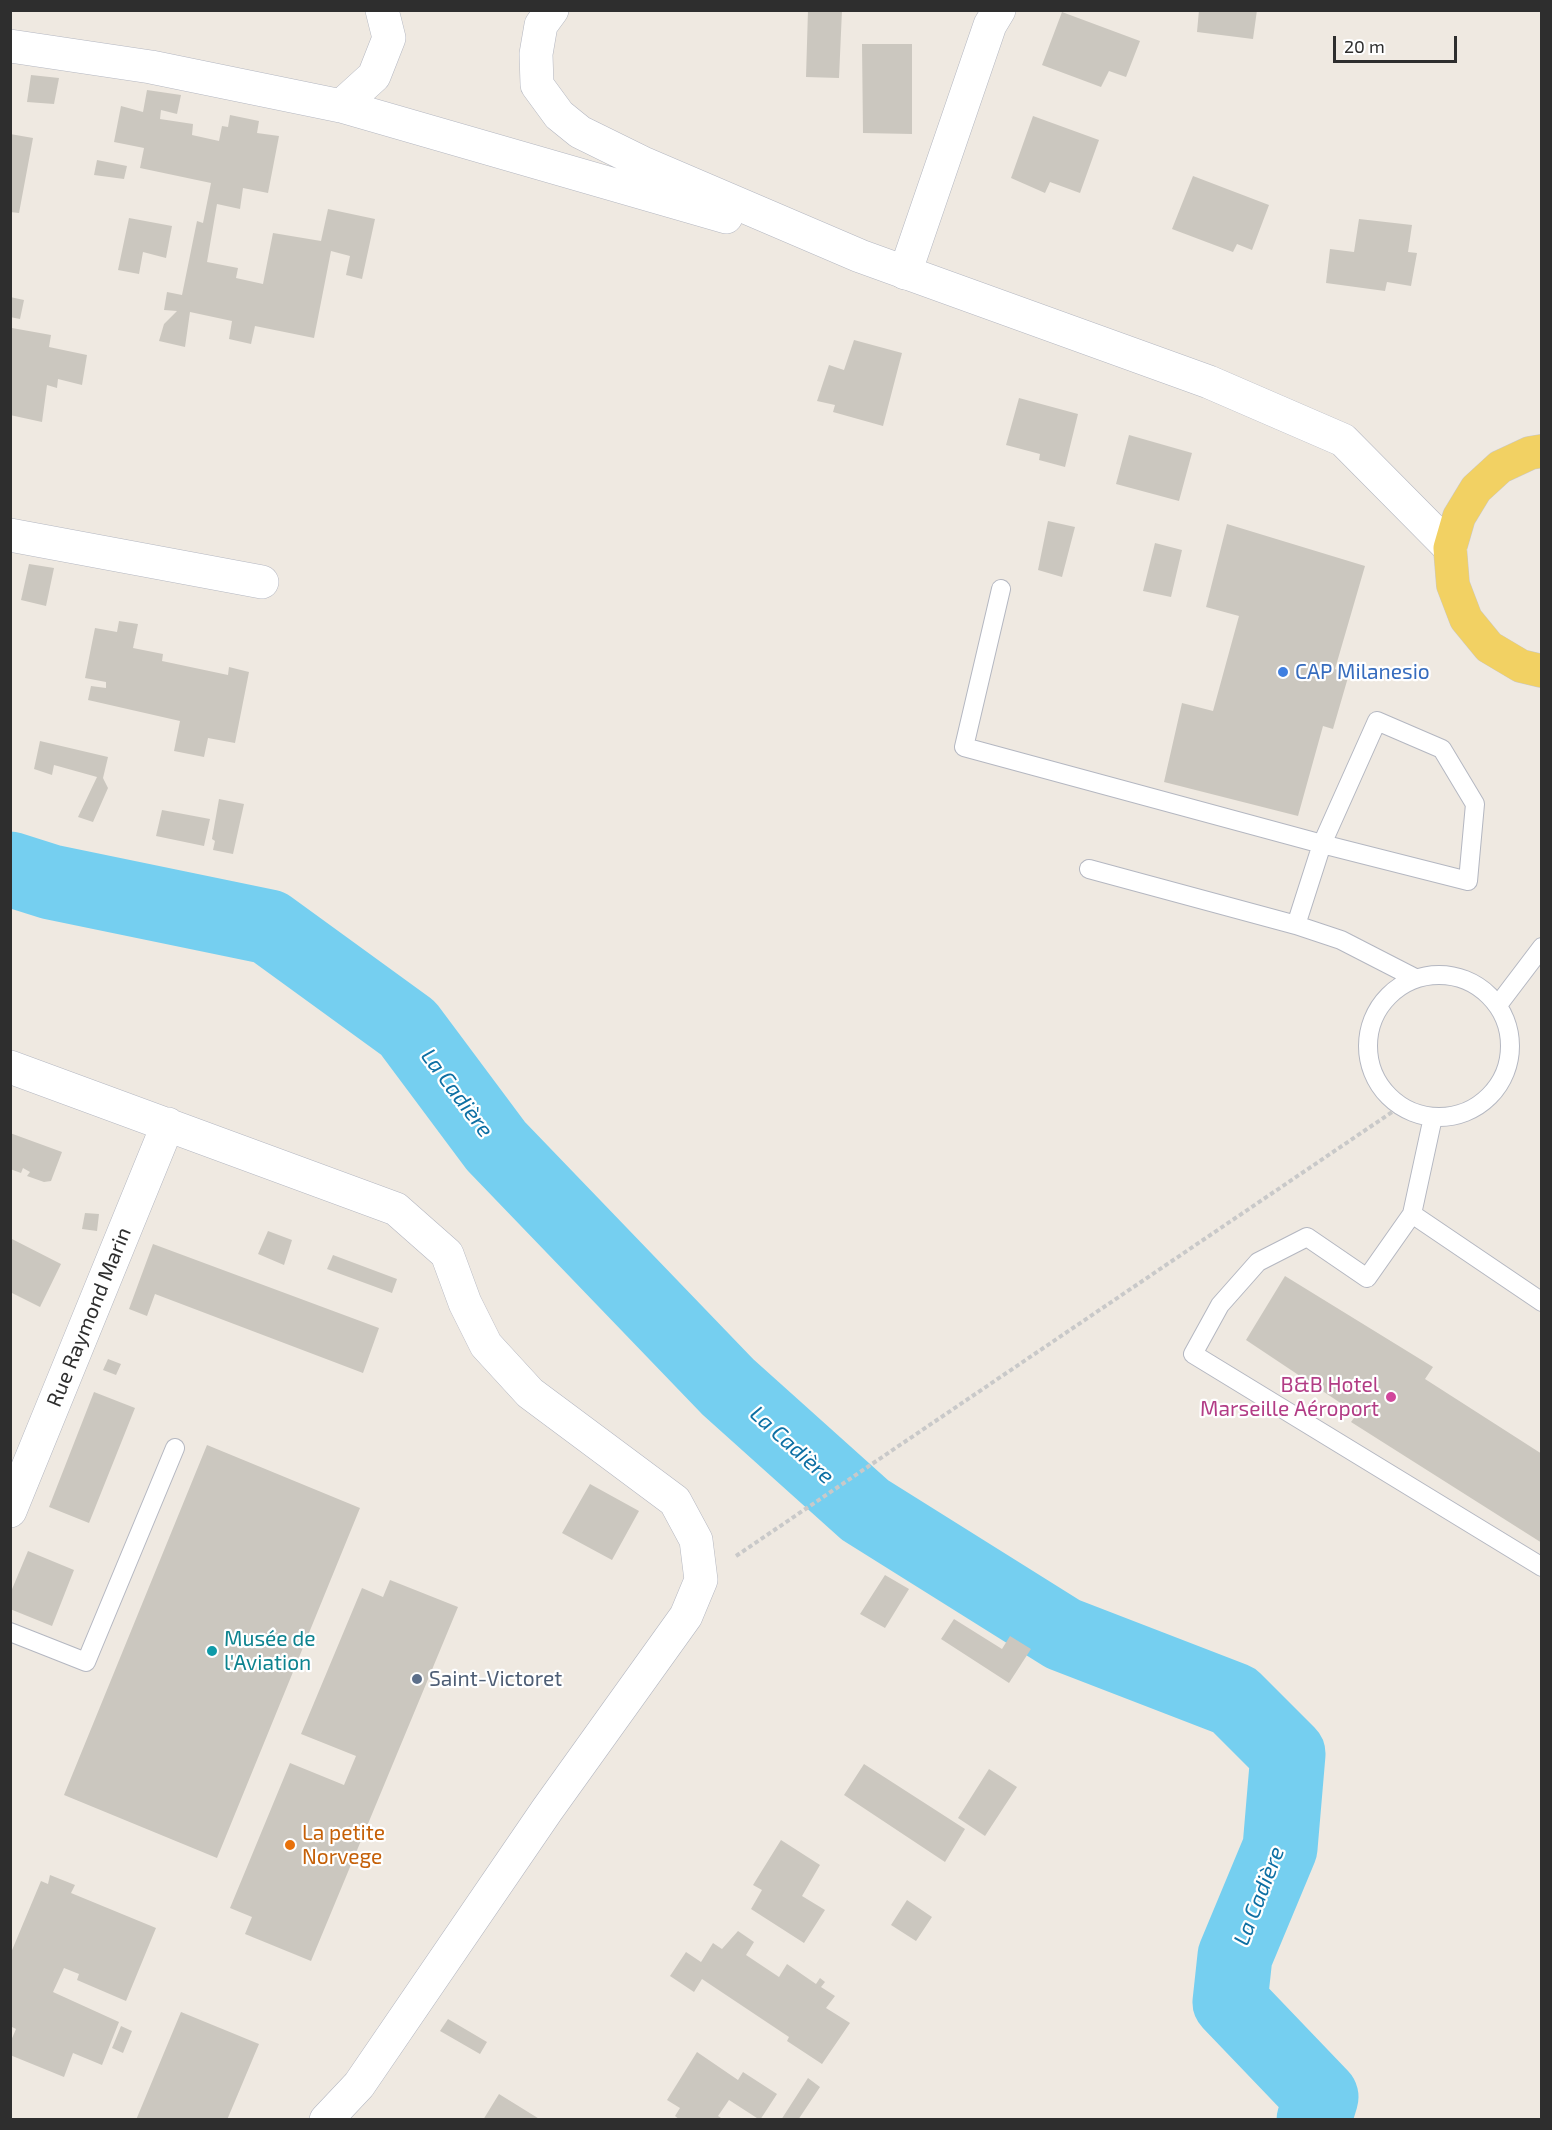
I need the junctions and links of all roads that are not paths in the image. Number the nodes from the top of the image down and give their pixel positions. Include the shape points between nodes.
1 (382, 10) edge
2 (552, 10) edge
3 (999, 10) edge
4 (10, 46) edge
5 (341, 106) junction
6 (860, 256) junction
7 (905, 273) junction
8 (1542, 451) edge
9 (10, 536) edge
10 (1450, 548) junction
11 (262, 582) dead end
12 (1001, 589) dead end
13 (1539, 673) edge
14 (1322, 844) junction
15 (1089, 869) dead end
16 (1296, 925) junction
17 (1542, 947) edge
18 (1415, 978) junction
19 (1498, 1005) junction
20 (10, 1067) edge
21 (1433, 1117) junction
22 (168, 1124) junction
23 (1412, 1214) junction
24 (1542, 1302) edge
25 (175, 1448) dead end
26 (10, 1511) edge
27 (1542, 1567) edge
28 (10, 1632) edge
29 (326, 2120) edge

1 - 5 street via 389,38 374,76
2 - 6 street via 541,25 536,54 537,85 559,115 580,132
3 - 7 street via 990,25
4 - 5 street via 151,67
5 - 6 street
6 - 7 street
7 - 10 street via 1209,382 1343,440
8 - 10 main road via 1500,467 1476,489 1459,517
9 - 11 street
10 - 13 main road via 1453,585 1466,619 1489,647
12 - 14 lane via 964,747
14 - 14 lane via 1468,881 1475,804 1442,749 1377,720
14 - 16 lane
15 - 16 lane
16 - 18 lane via 1341,940
17 - 19 lane
18 - 19 lane via 1439,974 1462,978 1482,989
18 - 21 lane via 1393,990 1377,1009 1368,1031 1367,1056 1375,1079 1390,1099 1411,1112
19 - 21 lane via 1508,1026 1511,1049 1506,1072 1495,1091 1477,1107 1456,1116
20 - 22 street
21 - 23 lane
22 - 26 street, Rue Raymond Marin
22 - 29 street via 396,1209 447,1254 486,1345 530,1393 675,1501 696,1540 701,1580 686,1616 547,1810 359,2085
23 - 24 lane
23 - 27 lane via 1367,1278 1307,1237 1258,1263 1220,1305 1192,1354
25 - 28 lane via 86,1662

